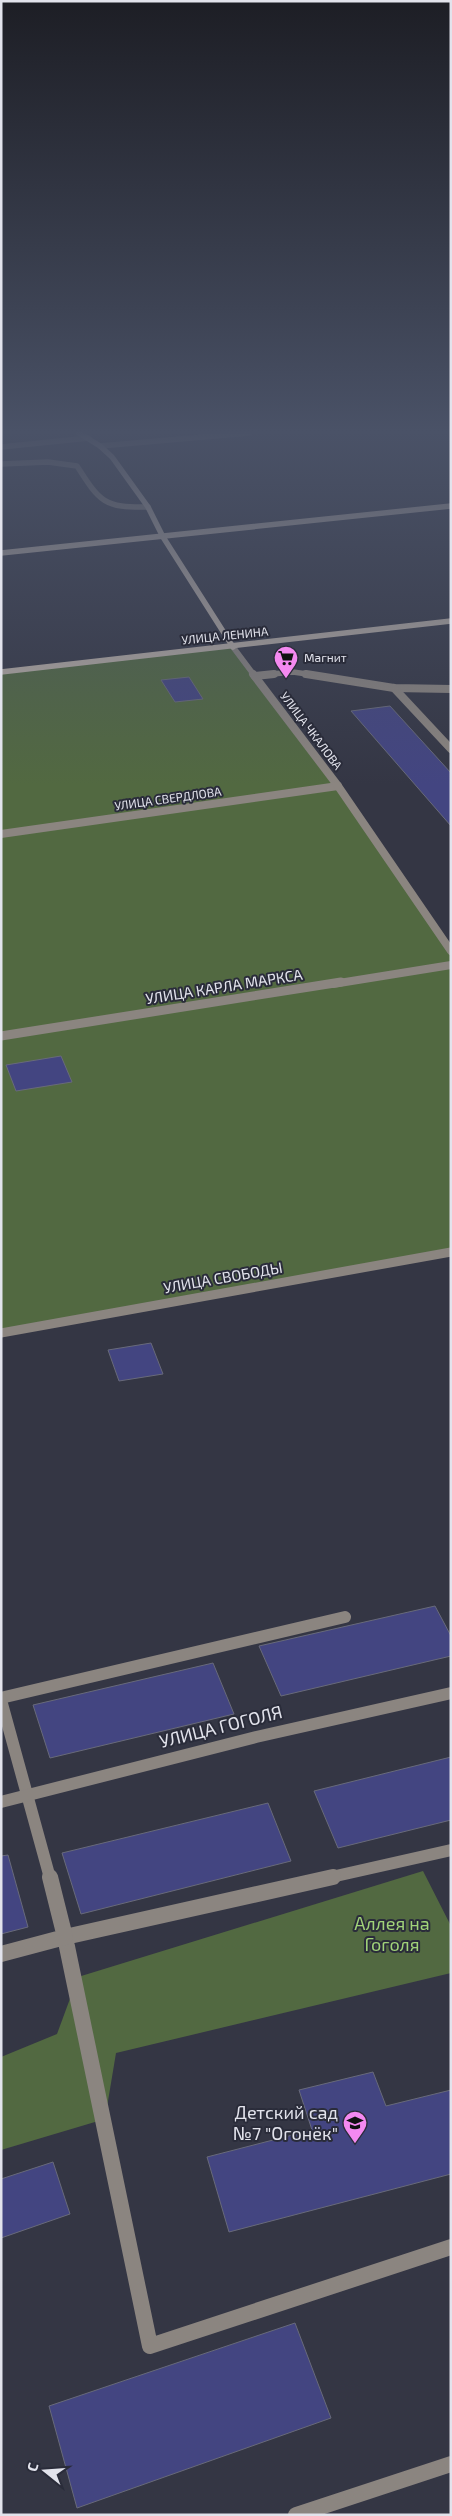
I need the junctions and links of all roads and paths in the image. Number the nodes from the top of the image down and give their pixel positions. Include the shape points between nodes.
1 (27, 550) edge
2 (172, 550) edge
3 (1, 553) edge
4 (451, 621) edge
5 (233, 647) junction
6 (1, 672) edge
7 (255, 676) junction
8 (394, 688) junction
9 (451, 689) edge
10 (451, 749) edge
11 (338, 786) junction
12 (1, 834) edge
13 (451, 951) edge
14 (451, 965) edge
15 (1, 1036) edge
16 (451, 1252) edge
17 (1, 1334) edge
18 (345, 1618) dead end
19 (451, 1693) edge
20 (1, 1699) edge
21 (29, 1795) junction
22 (1, 1802) edge
23 (451, 1850) edge
24 (64, 1937) junction
25 (1, 1954) edge
26 (451, 2247) edge
27 (451, 2464) edge
28 (296, 2515) edge

1 - 3 main road
2 - 5 main road, УЛИЦА ЧКАЛОВА
4 - 5 main road, УЛИЦА ЛЕНИНА
5 - 6 main road, УЛИЦА ЛЕНИНА
5 - 7 street, УЛИЦА ЧКАЛОВА
7 - 8 street via 293,672
7 - 11 street, УЛИЦА ЧКАЛОВА
8 - 9 street
8 - 10 street
11 - 12 street, УЛИЦА СВЕРДЛОВА
11 - 13 street, УЛИЦА ЧКАЛОВА
14 - 15 street, УЛИЦА КАРЛА МАРКСА
16 - 17 street, УЛИЦА СВОБОДЫ
18 - 20 street
19 - 21 street, УЛИЦА ГОГОЛЯ via 256,1737
20 - 21 street
21 - 22 street, УЛИЦА ГОГОЛЯ
21 - 24 street
23 - 24 street
24 - 25 street
24 - 26 street via 150,2346
27 - 28 street

